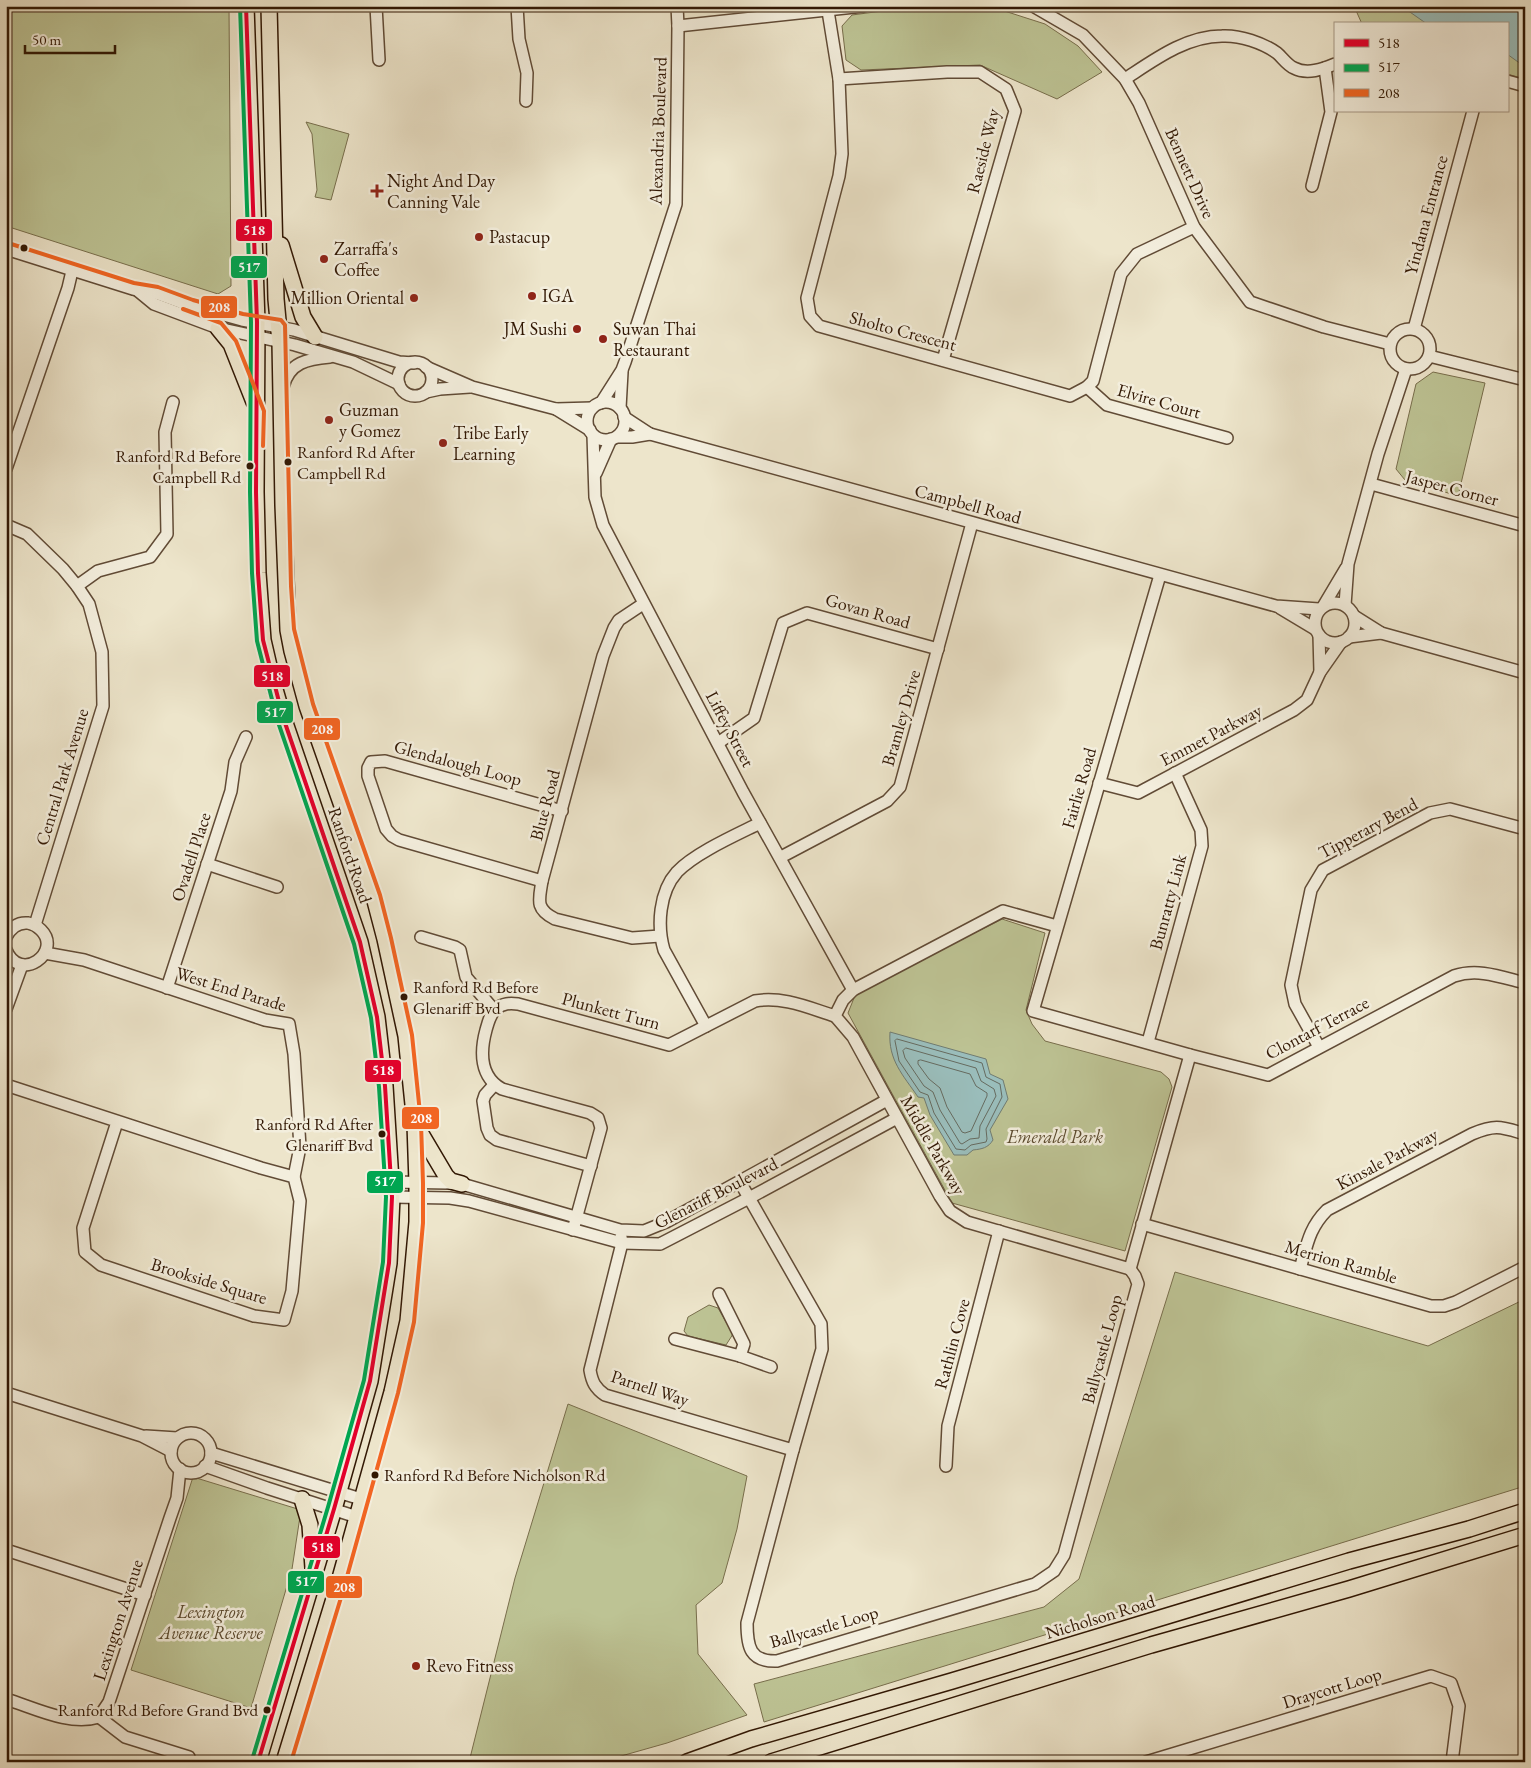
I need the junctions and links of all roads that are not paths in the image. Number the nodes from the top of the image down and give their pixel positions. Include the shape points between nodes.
1 (246, 6) edge
2 (269, 6) edge
3 (376, 6) edge
4 (517, 6) edge
5 (677, 6) edge
6 (864, 6) edge
7 (1033, 6) edge
8 (828, 11) junction
9 (678, 26) junction
10 (379, 60) dead end
11 (1330, 66) edge
12 (839, 79) junction
13 (1125, 79) junction
14 (1508, 81) edge
15 (1525, 86) edge
16 (526, 101) dead end
17 (1472, 112) edge
18 (1312, 186) dead end
19 (275, 227) junction
20 (1194, 227) junction
21 (6, 249) edge
22 (72, 271) junction
23 (137, 290) junction
24 (257, 322) junction
25 (279, 326) junction
26 (218, 328) junction
27 (1414, 329) junction
28 (315, 336) junction
29 (257, 338) junction
30 (280, 342) junction
31 (1390, 344) junction
32 (335, 356) junction
33 (1429, 356) junction
34 (943, 360) junction
35 (414, 363) junction
36 (426, 366) junction
37 (1406, 369) junction
38 (622, 370) junction
39 (1525, 380) edge
40 (399, 384) junction
41 (472, 387) junction
42 (1087, 387) junction
43 (426, 392) junction
44 (280, 398) junction
45 (173, 402) dead end
46 (596, 406) junction
47 (556, 409) junction
48 (622, 412) junction
49 (258, 413) junction
50 (592, 432) junction
51 (650, 434) junction
52 (614, 438) junction
53 (1227, 438) dead end
54 (6, 469) edge
55 (594, 477) junction
56 (1371, 484) junction
57 (972, 523) junction
58 (6, 525) edge
59 (1525, 526) edge
60 (1348, 564) junction
61 (1160, 575) junction
62 (77, 586) junction
63 (643, 604) junction
64 (1345, 605) junction
65 (1276, 606) junction
66 (1322, 607) junction
67 (1354, 616) junction
68 (1317, 632) junction
69 (1381, 633) junction
70 (1345, 639) junction
71 (938, 649) junction
72 (1320, 672) junction
73 (1525, 673) edge
74 (246, 737) dead end
75 (718, 743) junction
76 (1175, 773) junction
77 (1099, 783) junction
78 (562, 811) junction
79 (760, 823) junction
80 (1525, 829) edge
81 (781, 857) junction
82 (207, 864) junction
83 (542, 881) junction
84 (277, 887) dead end
85 (35, 925) junction
86 (1057, 926) junction
87 (660, 936) junction
88 (6, 937) edge
89 (422, 937) dead end
90 (6, 950) edge
91 (45, 953) junction
92 (22, 965) junction
93 (1525, 983) edge
94 (167, 988) junction
95 (853, 990) junction
96 (6, 1009) edge
97 (494, 1010) junction
98 (1033, 1011) joint
99 (835, 1016) junction
100 (706, 1026) junction
101 (1148, 1042) junction
102 (1319, 1047) junction
103 (1190, 1055) junction
104 (494, 1084) junction
105 (6, 1085) edge
106 (887, 1100) junction
107 (897, 1118) junction
108 (117, 1122) junction
109 (415, 1124) junction
110 (1525, 1134) edge
111 (591, 1166) junction
112 (294, 1177) junction
113 (740, 1182) junction
114 (417, 1183) junction
115 (462, 1184) junction
116 (392, 1190) junction
117 (416, 1198) junction
118 (749, 1198) junction
119 (576, 1217) junction
120 (1142, 1224) junction
121 (573, 1230) junction
122 (620, 1230) junction
123 (999, 1232) junction
124 (622, 1243) junction
125 (1525, 1267) edge
126 (1130, 1269) junction
127 (1300, 1269) junction
128 (719, 1294) dead end
129 (675, 1339) dead end
130 (740, 1356) junction
131 (771, 1367) dead end
132 (6, 1393) edge
133 (142, 1436) junction
134 (177, 1438) junction
135 (793, 1450) junction
136 (171, 1451) junction
137 (210, 1453) junction
138 (205, 1466) junction
139 (946, 1466) dead end
140 (180, 1469) junction
141 (194, 1472) junction
142 (339, 1492) junction
143 (176, 1498) junction
144 (302, 1499) junction
145 (361, 1499) junction
146 (334, 1509) junction
147 (1525, 1511) edge
148 (357, 1517) junction
149 (1525, 1535) edge
150 (6, 1550) edge
151 (314, 1577) junction
152 (144, 1594) junction
153 (6, 1699) edge
154 (99, 1717) junction
155 (294, 1730) junction
156 (189, 1757) dead end
157 (697, 1760) edge
158 (258, 1762) edge
159 (284, 1762) edge
160 (293, 1762) edge
161 (772, 1762) edge
162 (1146, 1762) edge
163 (1452, 1762) edge

1 - 24 main road, Ranford Road
2 - 19 main road, Ranford Road
3 - 10 street
4 - 16 street via 518,40 527,73
5 - 9 street, Alexandria Boulevard
6 - 8 street
7 - 13 street, Bennett Drive via 1082,35
8 - 9 street
8 - 12 street, Sholto Crescent
9 - 38 street, Alexandria Boulevard via 676,204
11 - 13 street via 1310,71 1294,68 1258,42 1222,36 1191,42 1164,54
11 - 18 street via 1331,112
12 - 34 street, Sholto Crescent via 842,154 807,298 810,316 819,326
12 - 34 street, Raeside Way via 980,72 1006,89 1015,111
13 - 20 street, Bennett Drive via 1140,103
14 - 15 street
17 - 27 street, Yindana Entrance
19 - 25 main road, Ranford Road
19 - 28 main road via 303,317
20 - 31 street, Bennett Drive via 1250,302 1324,327
20 - 42 street via 1137,254 1121,274 1093,381
21 - 22 street
22 - 23 street
22 - 54 street
23 - 24 street via 156,292 191,306
23 - 26 street via 154,304
24 - 25 street
24 - 29 main road, Ranford Road
25 - 28 street
25 - 30 main road, Ranford Road
26 - 29 street
26 - 49 main road via 230,344
27 - 31 street via 1402,330
27 - 33 street via 1426,336
28 - 35 street via 399,362
29 - 30 street
29 - 49 main road, Ranford Road
30 - 32 street
30 - 44 main road, Ranford Road
31 - 37 street via 1394,362
32 - 40 street
32 - 44 street via 309,360 290,370
33 - 37 street via 1419,366
33 - 39 street
34 - 42 street, Sholto Crescent via 1070,396
35 - 36 street
35 - 40 street via 403,367
36 - 41 street, Campbell Road
36 - 43 street via 432,376
37 - 56 street
38 - 46 street, Alexandria Boulevard
38 - 48 street, Alexandria Boulevard
40 - 43 street via 411,395
41 - 43 street, Campbell Road
41 - 47 street, Campbell Road
42 - 53 street, Elvire Court via 1107,405
44 - 109 main road, Ranford Road via 288,630 307,706 374,897 406,1036
45 - 62 street via 165,432 168,534 150,556 98,571
46 - 47 street, Campbell Road
46 - 48 street, Campbell Road via 611,403
46 - 50 street via 588,418
47 - 50 street, Campbell Road
48 - 51 street, Campbell Road
48 - 52 street via 624,427
49 - 116 main road, Ranford Road via 256,492 263,640 283,717 360,942 377,1017
50 - 52 street, Campbell Road via 599,438
50 - 55 street, Liffey Street
51 - 52 street, Campbell Road
51 - 57 street, Campbell Road
52 - 55 street
55 - 63 street, Liffey Street via 595,496 603,524
56 - 59 street, Jasper Corner
56 - 60 street
57 - 61 street, Campbell Road
57 - 71 street, Bramley Drive
58 - 62 street, Central Park Avenue via 27,534
60 - 64 street
60 - 66 street
61 - 65 street, Campbell Road
61 - 77 street, Fairlie Road
62 - 85 street, Central Park Avenue via 89,604 102,652 103,706
63 - 75 street, Liffey Street
63 - 78 street, Blue Road via 619,620 603,656
64 - 66 street, Campbell Road via 1331,602
64 - 67 street, Campbell Road
65 - 66 street, Campbell Road
65 - 68 street, Campbell Road
66 - 68 street via 1314,622
67 - 69 street, Campbell Road
67 - 70 street via 1353,631
68 - 70 street, Campbell Road via 1331,643
68 - 72 street, Emmet Parkway
69 - 70 street, Campbell Road
69 - 73 street, Campbell Road
70 - 72 street, Emmet Parkway
71 - 75 street, Govan Road via 807,613 783,623 754,718
71 - 81 street, Bramley Drive via 900,787 887,801
72 - 76 street, Emmet Parkway via 1307,700 1294,710
74 - 82 street, Ovadell Place via 235,762 231,791
75 - 79 street, Liffey Street
76 - 77 street, Emmet Parkway via 1138,793
76 - 101 street, Bunratty Link via 1201,830 1202,846
77 - 86 street, Fairlie Road
78 - 83 street, Blue Road
78 - 83 street, Glendalough Loop via 384,761 372,762 368,768 386,829 392,836
79 - 81 street, Liffey Street
79 - 87 street via 696,857 676,873 665,893 660,914
80 - 102 street, Tipperary Bend via 1450,809 1430,813 1323,870 1311,890 1291,985 1295,1004
81 - 95 street, Liffey Street
82 - 84 street
82 - 94 street, Ovadell Place
83 - 87 street, Blue Road via 538,901 544,912 555,919 632,938
85 - 88 street via 16,925
85 - 91 street via 47,940
86 - 95 street via 1003,911
86 - 98 street, Fairlie Road
87 - 100 street via 664,950
89 - 97 street via 460,950 466,977
90 - 92 street via 13,961
91 - 92 street via 33,964
91 - 94 street, West End Parade via 84,960
92 - 96 street
93 - 102 street, Clontarf Terrace via 1480,972 1466,972
94 - 112 street, West End Parade via 265,1020 289,1024 300,1147
95 - 99 street via 843,1000
97 - 100 street, Plunkett Turn via 501,1005 518,1004 669,1045
97 - 104 street via 482,1051 485,1072
98 - 101 street, Clontarf Terrace
99 - 100 street, Plunkett Turn via 766,999 755,1001
99 - 106 street, Middle Parkway via 853,1037
101 - 103 street, Clontarf Terrace
102 - 103 street, Clontarf Terrace via 1268,1075
103 - 120 street
104 - 111 street via 595,1116 601,1128
104 - 111 street via 483,1101 490,1135 497,1140
105 - 108 street
106 - 107 street, Middle Parkway
106 - 113 street, Glenariff Boulevard
107 - 118 street, Glenariff Boulevard
107 - 123 street, Middle Parkway via 950,1211 967,1222
108 - 112 street
108 - 112 street, Brookside Square via 83,1228 85,1252 101,1265 254,1316 284,1320 290,1298 300,1201
109 - 114 main road, Ranford Road
109 - 115 main road via 446,1176
110 - 127 street, Kinsale Parkway via 1500,1126 1480,1131 1327,1210 1311,1230
111 - 119 street
113 - 118 street, Ballycastle Loop
113 - 122 street, Glenariff Boulevard via 644,1231
114 - 115 street, Glenariff Boulevard
114 - 116 street, Glenariff Boulevard
114 - 117 main road, Ranford Road
115 - 119 street, Glenariff Boulevard
116 - 117 street, Glenariff Boulevard
116 - 142 main road, Ranford Road via 389,1263 370,1380
117 - 121 street, Glenariff Boulevard via 470,1201
117 - 145 main road, Ranford Road via 417,1222 408,1321 392,1392
118 - 124 street, Glenariff Boulevard via 660,1244
118 - 135 street, Ballycastle Loop via 821,1324 822,1348
119 - 121 street
119 - 122 street, Glenariff Boulevard
120 - 126 street
120 - 127 street, Merrion Ramble
121 - 124 street, Glenariff Boulevard
122 - 124 street, Parnell Way
123 - 126 street, Middle Parkway
123 - 139 street, Rathlin Cove via 948,1426
124 - 135 street, Parnell Way via 590,1370 597,1389 605,1395
125 - 127 street, Merrion Ramble via 1444,1306 1431,1306
126 - 135 street, Ballycastle Loop via 1138,1284 1064,1556 1054,1571 1035,1584 777,1661 757,1657 747,1637 748,1623
128 - 130 street via 744,1344
129 - 130 street
130 - 131 street
132 - 133 street
133 - 134 street
133 - 136 street
134 - 136 street
134 - 137 street via 189,1433 202,1436
136 - 140 street
137 - 138 street
137 - 142 street
138 - 141 street
138 - 144 street
140 - 141 street
140 - 143 street, Lexington Avenue
141 - 143 street, Lexington Avenue
142 - 145 street
142 - 146 main road, Ranford Road
143 - 152 street, Lexington Avenue
144 - 146 street
144 - 151 main road via 310,1525
145 - 148 main road, Ranford Road
146 - 148 street
146 - 151 main road, Ranford Road
147 - 157 main road, Nicholson Road via 751,1739
148 - 155 main road, Ranford Road
149 - 161 main road
150 - 152 street
151 - 158 main road, Ranford Road
152 - 154 street, Lexington Avenue via 109,1702
153 - 154 street via 63,1717 86,1721
154 - 156 street via 125,1737
155 - 159 main road, Ranford Road
155 - 160 main road
162 - 163 street, Draycott Loop via 1432,1676 1451,1684 1459,1706

